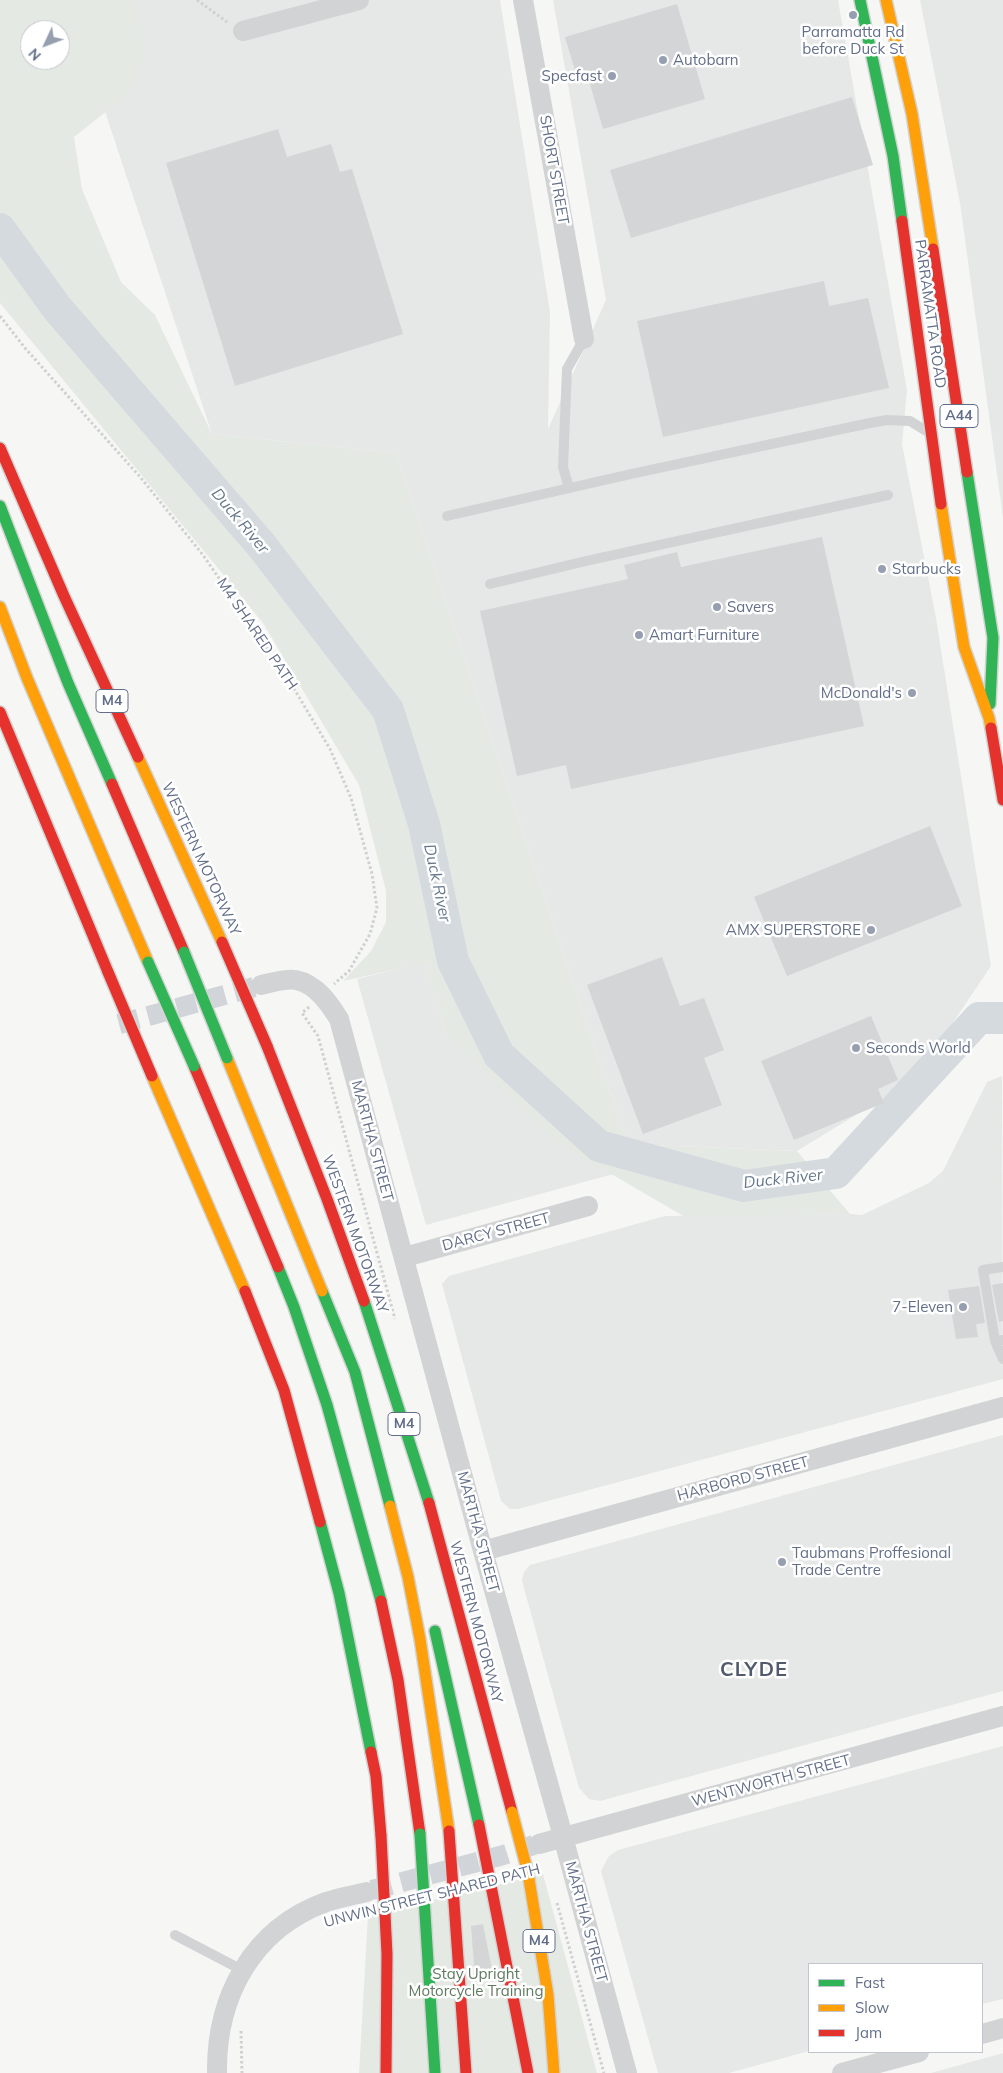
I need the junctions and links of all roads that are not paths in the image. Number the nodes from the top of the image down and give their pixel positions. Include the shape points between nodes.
1 (358, 0) edge
2 (523, 0) edge
3 (860, 0) edge
4 (886, 0) edge
5 (243, 31) road end
6 (584, 339) joint
7 (931, 433) junction
8 (0, 448) edge
9 (569, 488) junction
10 (888, 495) dead end
11 (0, 506) edge
12 (447, 516) dead end
13 (490, 584) dead end
14 (0, 607) edge
15 (0, 712) edge
16 (990, 718) junction
17 (1003, 800) edge
18 (261, 985) tunnel mouth
19 (588, 1206) dead end
20 (404, 1257) junction
21 (1003, 1267) edge
22 (999, 1340) edge
23 (1003, 1359) edge
24 (355, 1372) junction
25 (1003, 1407) edge
26 (400, 1499) dead end
27 (483, 1551) junction
28 (432, 1619) dead end
29 (1003, 1716) edge
30 (563, 1837) junction
31 (539, 1844) tunnel mouth
32 (367, 1892) tunnel mouth
33 (175, 1936) dead end
34 (242, 1970) junction
35 (1003, 2028) edge
36 (983, 2034) edge
37 (915, 2053) edge
38 (217, 2073) edge
39 (386, 2073) edge
40 (435, 2073) edge
41 (466, 2073) edge
42 (528, 2073) edge
43 (554, 2073) edge
44 (627, 2073) edge
45 (842, 2073) edge

1 - 5 street
2 - 6 street, SHORT STREET
3 - 7 highway, PARRAMATTA ROAD / A44 via 893,156
4 - 16 highway, PARRAMATTA ROAD / A44 via 912,114 993,638
6 - 9 lane via 567,369 563,467
7 - 9 lane via 910,422 887,420
7 - 16 highway, PARRAMATTA ROAD / A44 via 964,647
8 - 43 highway, WESTERN MOTORWAY / M4, bridge via 267,1046 316,1169 378,1342 415,1458 528,1873 548,1995
9 - 12 lane
10 - 13 lane
11 - 24 highway, M4, bridge via 68,683 184,952
14 - 40 highway, bridge via 27,678 294,1307 327,1404 378,1584 398,1680 420,1834
15 - 39 highway, bridge via 152,1076 240,1276 284,1390 339,1593 376,1776 385,1887
16 - 17 highway, PARRAMATTA ROAD / A44
18 - 20 street, MARTHA STREET via 296,980 310,986 339,1019
19 - 20 street, DARCY STREET
20 - 27 street, MARTHA STREET
21 - 22 lane via 983,1270
22 - 23 lane
24 - 26 highway
24 - 41 highway, M4, bridge via 408,1577 448,1810
25 - 27 street, HARBORD STREET
27 - 30 street, MARTHA STREET
28 - 42 highway, bridge via 479,1825
29 - 30 street, WENTWORTH STREET
30 - 31 street, WENTWORTH STREET
30 - 44 street, MARTHA STREET
32 - 34 street via 326,1902 296,1917 264,1943
33 - 34 lane
34 - 38 street via 224,2011 218,2039
35 - 36 street
37 - 45 street

